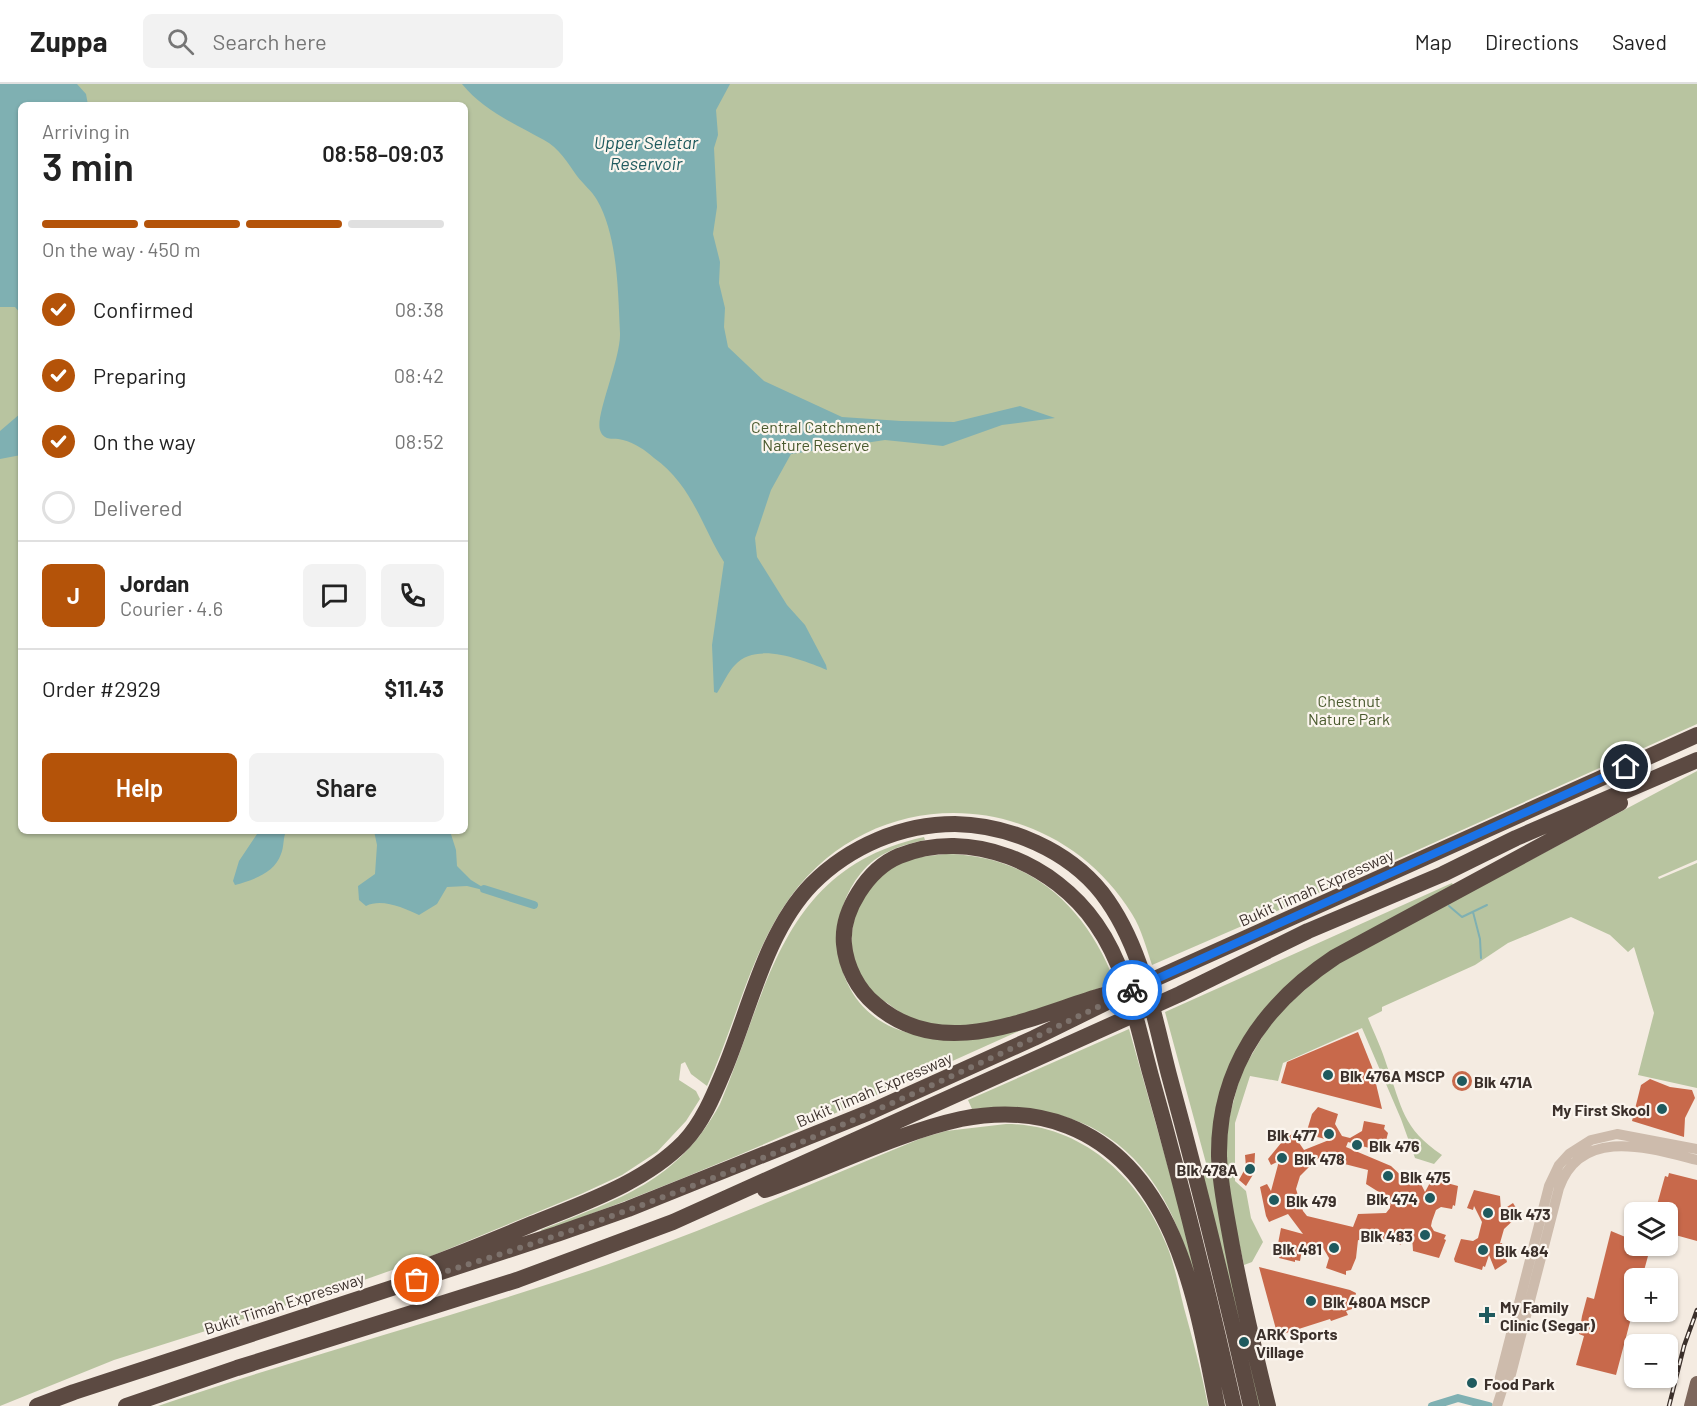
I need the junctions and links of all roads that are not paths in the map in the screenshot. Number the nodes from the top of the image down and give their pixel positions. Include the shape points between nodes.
1 (1697, 735) edge
2 (1697, 760) edge
3 (1658, 777) junction
4 (1148, 982) junction
5 (1697, 1149) edge
6 (1697, 1160) edge
7 (673, 1222) junction
8 (373, 1293) junction
9 (1697, 1383) edge
10 (1503, 1387) junction
11 (1216, 1400) edge
12 (1498, 1404) edge
13 (37, 1406) edge
14 (126, 1406) edge
15 (1234, 1406) edge
16 (1251, 1406) edge
17 (1268, 1406) edge
18 (1691, 1406) edge

1 - 4 highway, Bukit Timah Expressway
2 - 3 highway
3 - 7 highway via 1308,931 1170,998
3 - 17 highway via 1618,805 1335,957 1290,991 1259,1026 1235,1071 1226,1100 1219,1156 1235,1263
4 - 8 highway, Bukit Timah Expressway via 1012,1048 748,1163 628,1209
4 - 15 highway via 1093,998 1021,1024 980,1033 949,1033 917,1028 889,1017 862,994 848,965 843,942 854,900 869,877 892,859 917,850 946,847 998,853 1041,872 1082,906 1114,956 1128,995 1205,1276
5 - 10 street via 1617,1134 1591,1140 1559,1165 1549,1186 1499,1380
6 - 10 street via 1616,1145 1582,1157 1567,1172 1558,1188 1509,1382
7 - 11 highway via 917,1132 963,1119 1008,1114 1059,1122 1098,1140 1136,1176 1153,1200 1185,1268 1198,1310
7 - 14 highway via 528,1276
8 - 13 highway, Bukit Timah Expressway
8 - 16 highway via 392,1279 585,1202 653,1167 685,1141 711,1103 769,952 790,912 811,886 851,854 903,831 937,824 989,828 1044,847 1072,864 1101,892 1126,931 1142,974 1203,1201
9 - 18 main road
10 - 12 street

